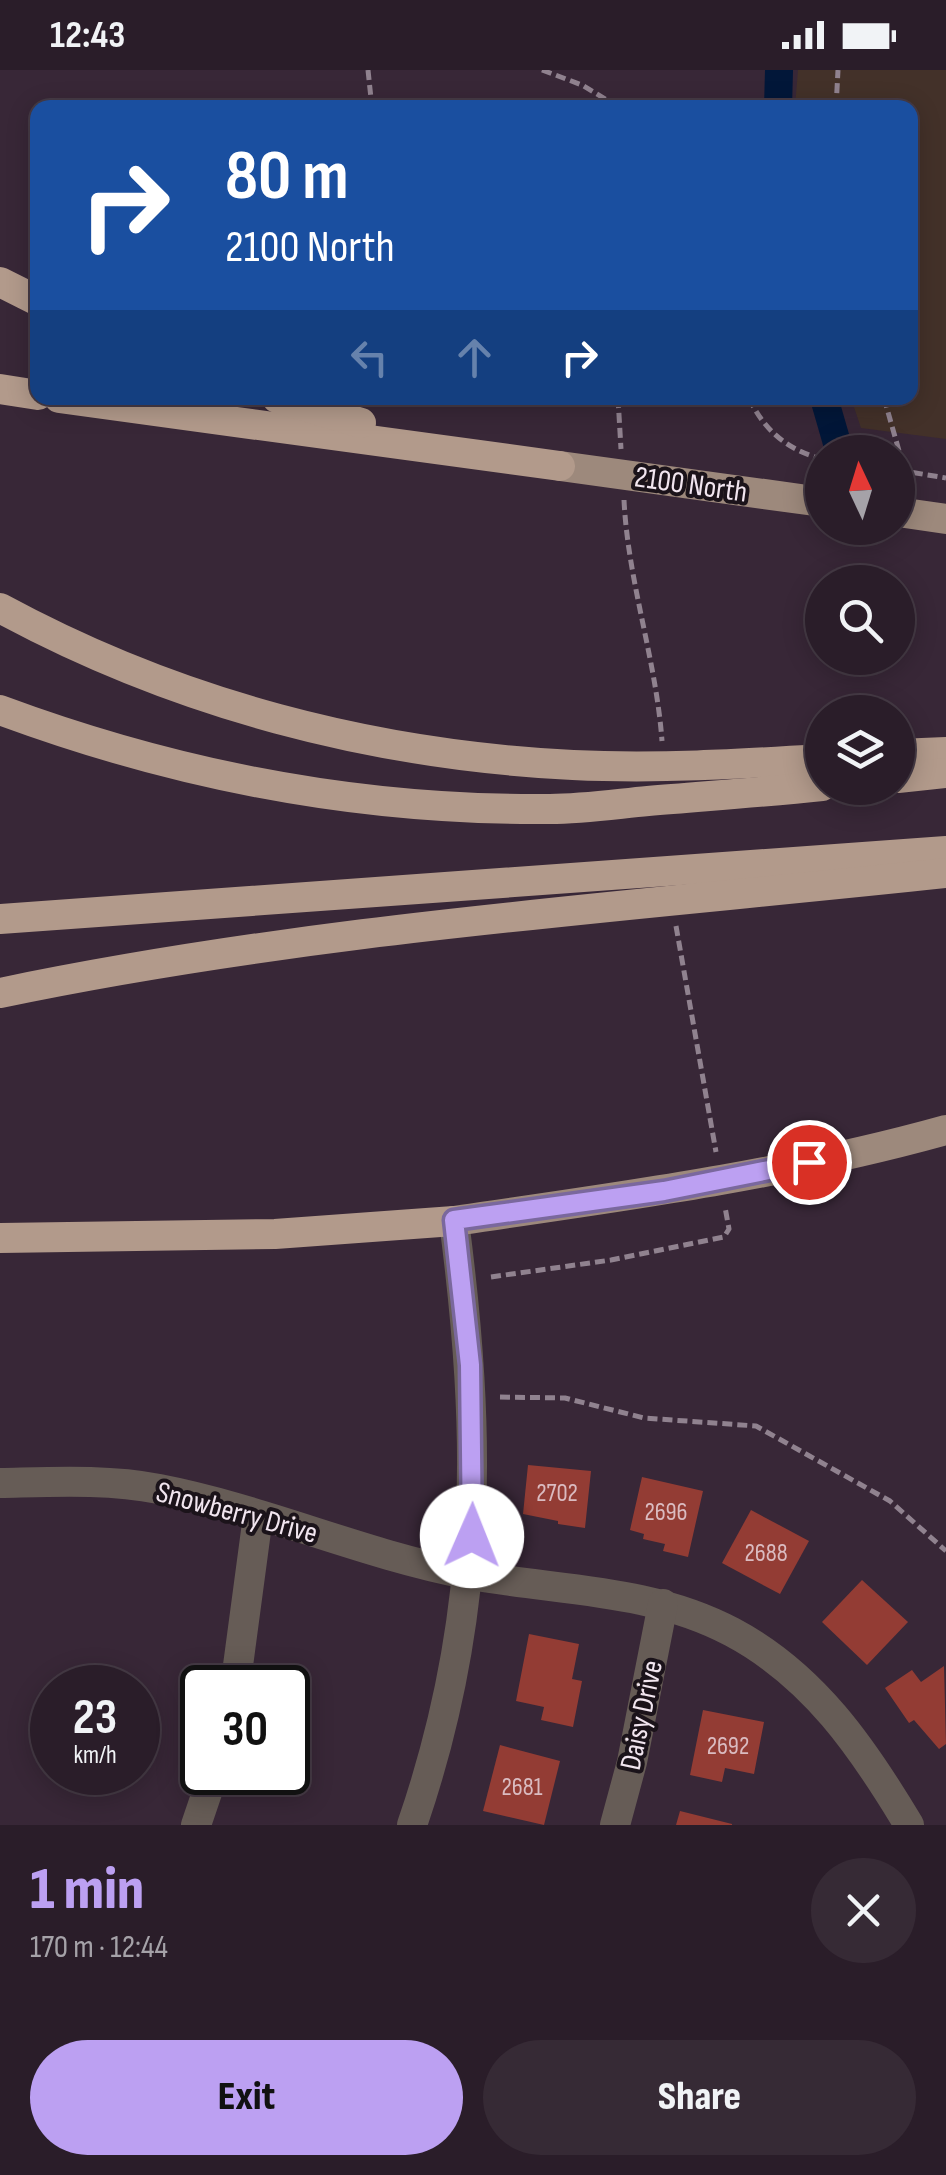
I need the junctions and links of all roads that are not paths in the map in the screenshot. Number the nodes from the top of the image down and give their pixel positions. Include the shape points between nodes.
1 (0, 282) edge
2 (30, 297) edge
3 (0, 390) edge
4 (30, 393) edge
5 (111, 405) edge
6 (301, 405) edge
7 (560, 466) junction
8 (805, 500) edge
9 (915, 514) edge
10 (946, 519) edge
11 (0, 608) edge
12 (0, 710) edge
13 (946, 752) edge
14 (915, 753) edge
15 (805, 760) edge
16 (946, 773) edge
17 (915, 776) edge
18 (805, 787) edge
19 (946, 851) edge
20 (946, 873) edge
21 (0, 919) edge
22 (0, 993) edge
23 (946, 1130) edge
24 (454, 1220) junction
25 (0, 1238) edge
26 (0, 1483) edge
27 (258, 1516) junction
28 (469, 1574) junction
29 (664, 1604) junction
30 (238, 1665) edge
31 (206, 1795) edge
32 (196, 1825) edge
33 (412, 1825) edge
34 (615, 1825) edge
35 (909, 1825) edge

1 - 2 highway
3 - 4 highway
5 - 7 highway
6 - 7 highway
7 - 8 main road, 2100 North
9 - 10 main road
11 - 15 highway via 168,684 360,740 574,765
12 - 18 highway via 207,774 415,805 556,809
13 - 14 highway
16 - 17 highway
19 - 21 highway
20 - 22 highway via 388,932
23 - 24 main road via 664,1191
24 - 25 highway via 210,1236
24 - 28 street via 471,1398
26 - 27 street, Snowberry Drive via 122,1484
27 - 28 street, Snowberry Drive
27 - 30 street
28 - 29 street, Snowberry Drive
28 - 33 street via 449,1695
29 - 34 street, Daisy Drive
29 - 35 street, Snowberry Drive via 732,1632 813,1692 856,1743
31 - 32 street

